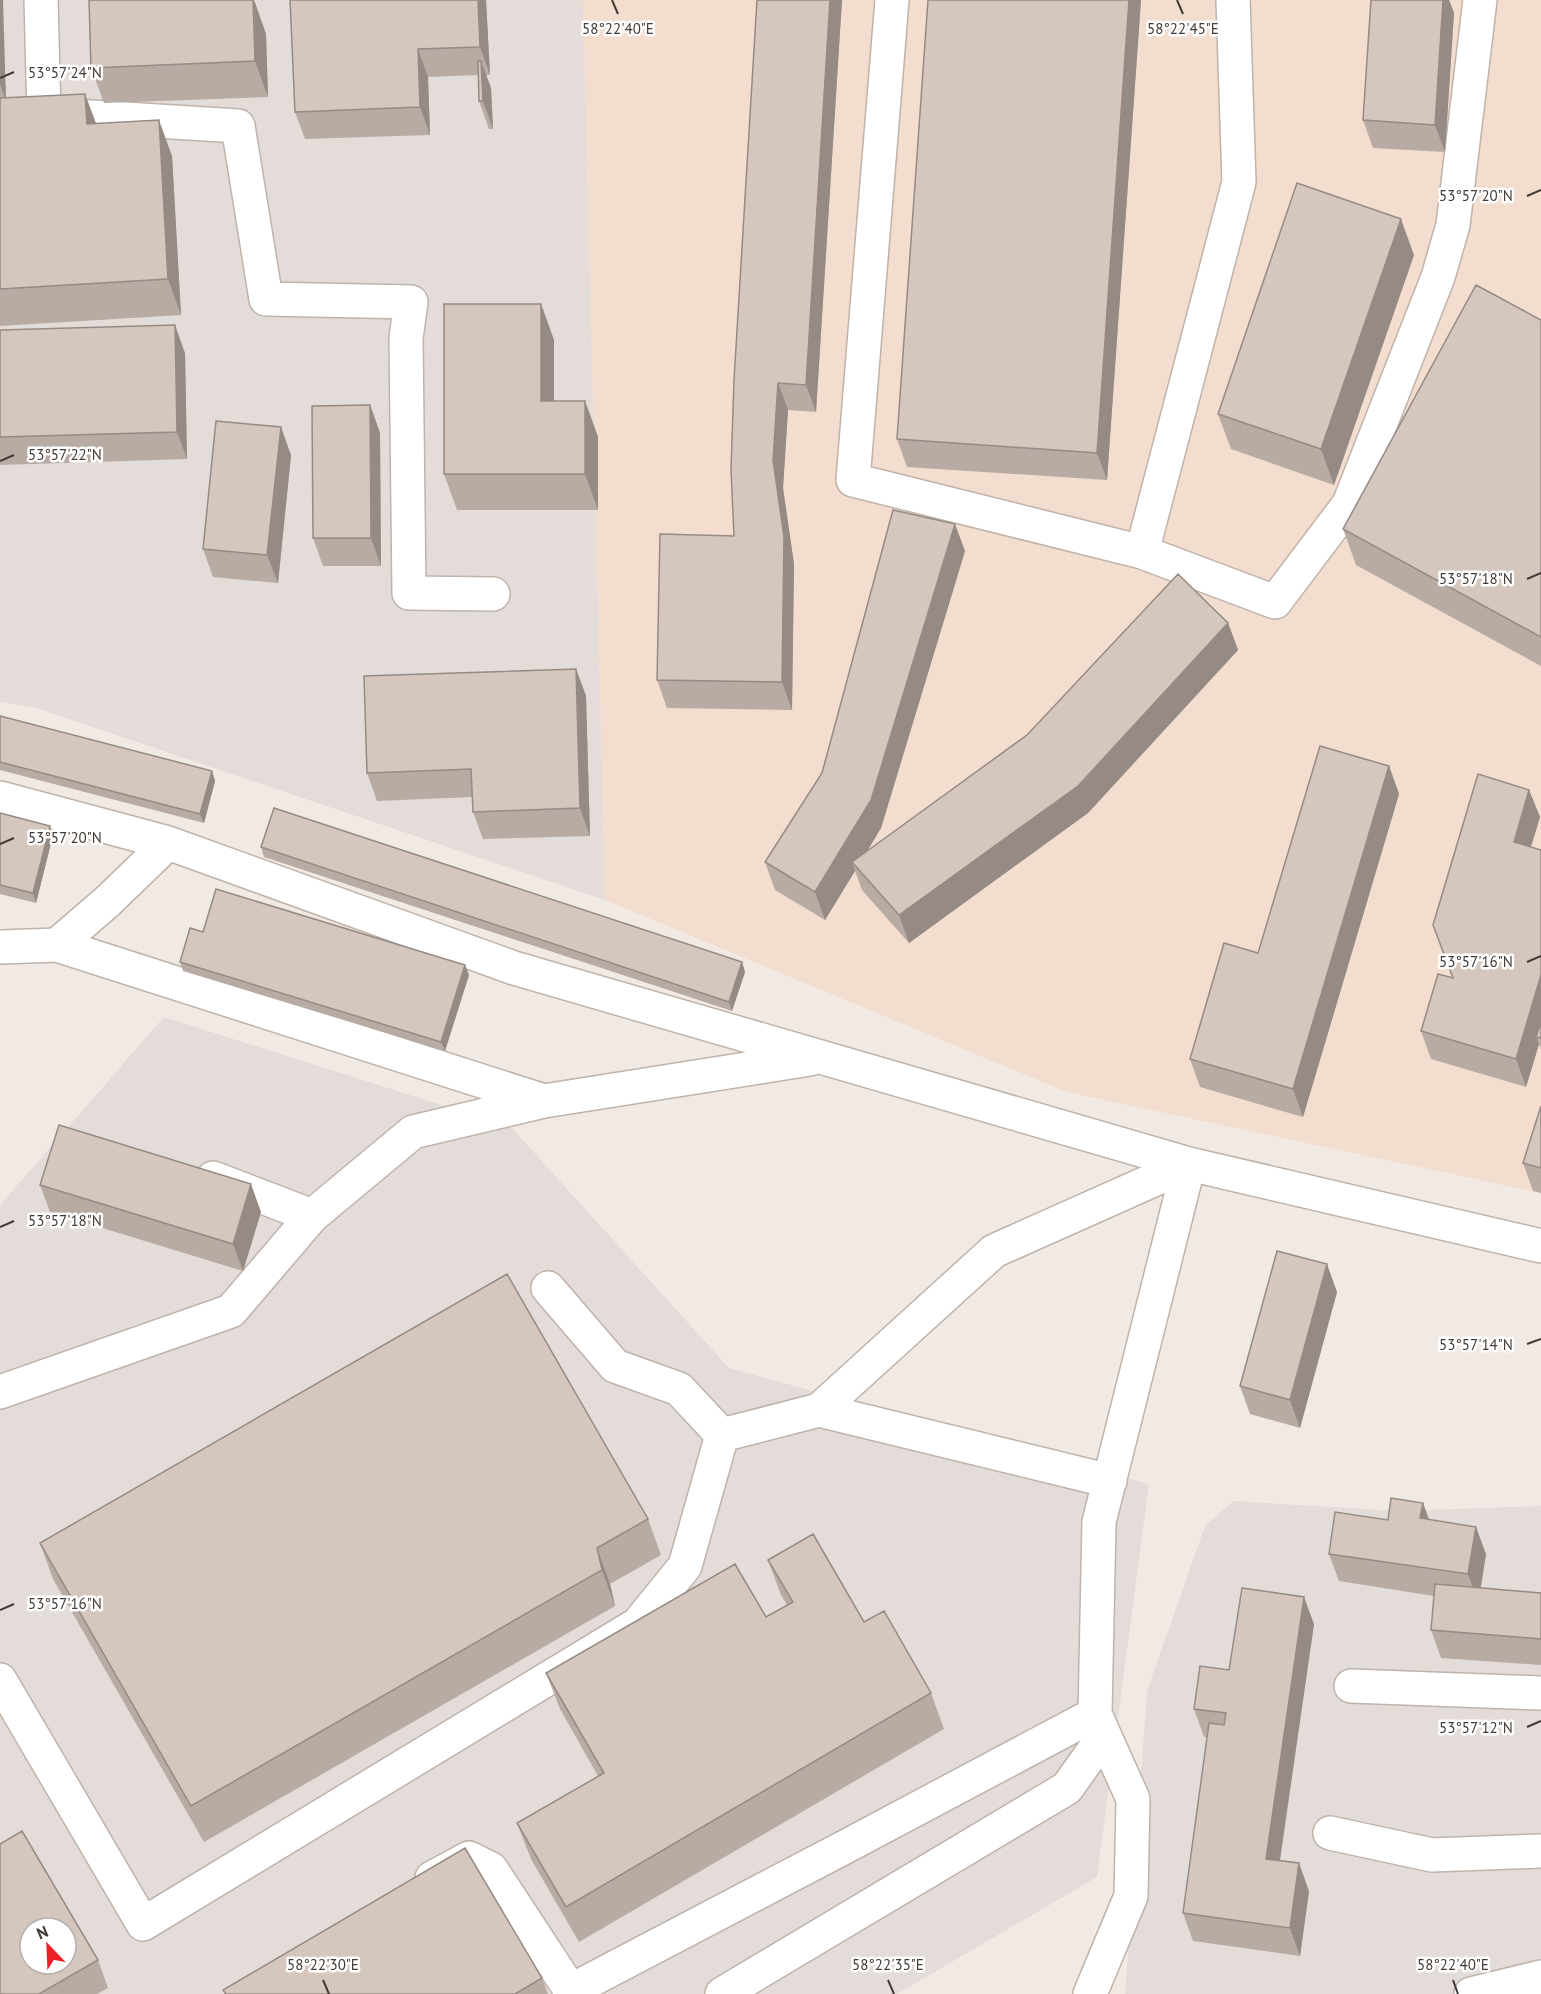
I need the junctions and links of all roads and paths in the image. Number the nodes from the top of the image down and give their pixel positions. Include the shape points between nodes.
1 (41, 0) edge
2 (892, 0) edge
3 (1233, 0) edge
4 (1480, 0) edge
5 (44, 114) junction
6 (11, 117) edge
7 (1142, 552) junction
8 (493, 594) dead end
9 (0, 798) edge
10 (168, 843) junction
11 (57, 945) junction
12 (0, 947) edge
13 (821, 1057) junction
14 (544, 1101) junction
15 (1190, 1164) junction
16 (190, 1169) edge
17 (312, 1216) junction
18 (1541, 1245) edge
19 (548, 1288) dead end
20 (0, 1392) edge
21 (819, 1410) junction
22 (722, 1435) junction
23 (1110, 1481) junction
24 (0, 1680) edge
25 (1351, 1686) dead end
26 (1541, 1693) edge
27 (1099, 1725) junction
28 (1330, 1833) dead end
29 (1541, 1851) edge
30 (407, 1892) edge
31 (1541, 1977) edge
32 (573, 1992) edge
33 (722, 1994) edge
34 (1090, 1994) edge
35 (1472, 1994) edge

1 - 5 lane
2 - 7 lane via 853,480
3 - 7 lane via 1239,182
4 - 7 lane via 1454,225 1438,277 1349,504 1275,602
5 - 6 lane
5 - 8 lane via 238,126 266,298 411,302 406,338 409,593
9 - 10 lane
10 - 11 lane
10 - 13 lane via 514,968
11 - 12 lane
11 - 14 lane
13 - 14 lane
13 - 15 lane
14 - 17 lane via 413,1132
15 - 18 lane
15 - 21 lane via 994,1251
15 - 23 lane
16 - 17 lane
17 - 20 lane via 231,1311
19 - 22 lane via 615,1366 679,1389
21 - 22 lane
21 - 23 lane
22 - 24 lane via 685,1566 638,1624 143,1924
23 - 27 lane via 1099,1522
25 - 26 lane
27 - 32 lane via 846,1847
27 - 33 lane via 1067,1788
27 - 34 lane via 1133,1799 1131,1896
28 - 29 lane via 1432,1855
30 - 32 lane via 469,1858 491,1869
31 - 35 lane

